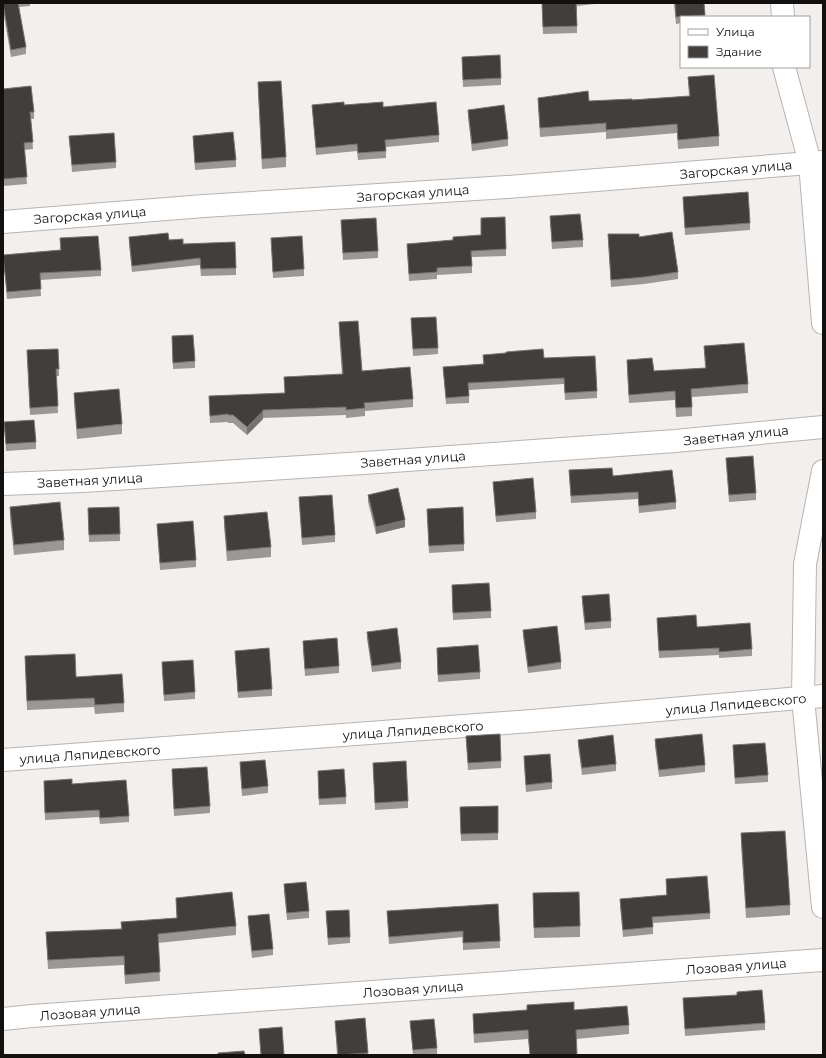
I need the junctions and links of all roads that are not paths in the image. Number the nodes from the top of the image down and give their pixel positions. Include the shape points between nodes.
1 (782, 3) edge
2 (783, 16) edge
3 (784, 68) edge
4 (816, 163) edge
5 (3, 222) edge
6 (823, 323) edge
7 (823, 427) edge
8 (823, 471) edge
9 (3, 484) edge
10 (813, 697) edge
11 (3, 760) edge
12 (823, 907) edge
13 (823, 960) edge
14 (3, 1018) edge

1 - 2 street
3 - 4 street
4 - 5 street, Загорская улица
4 - 6 street
7 - 9 street, Заветная улица via 675,441 410,460
8 - 10 street via 805,564
10 - 11 street, улица Ляпидевского via 532,721
10 - 12 street
13 - 14 street, Лозовая улица

